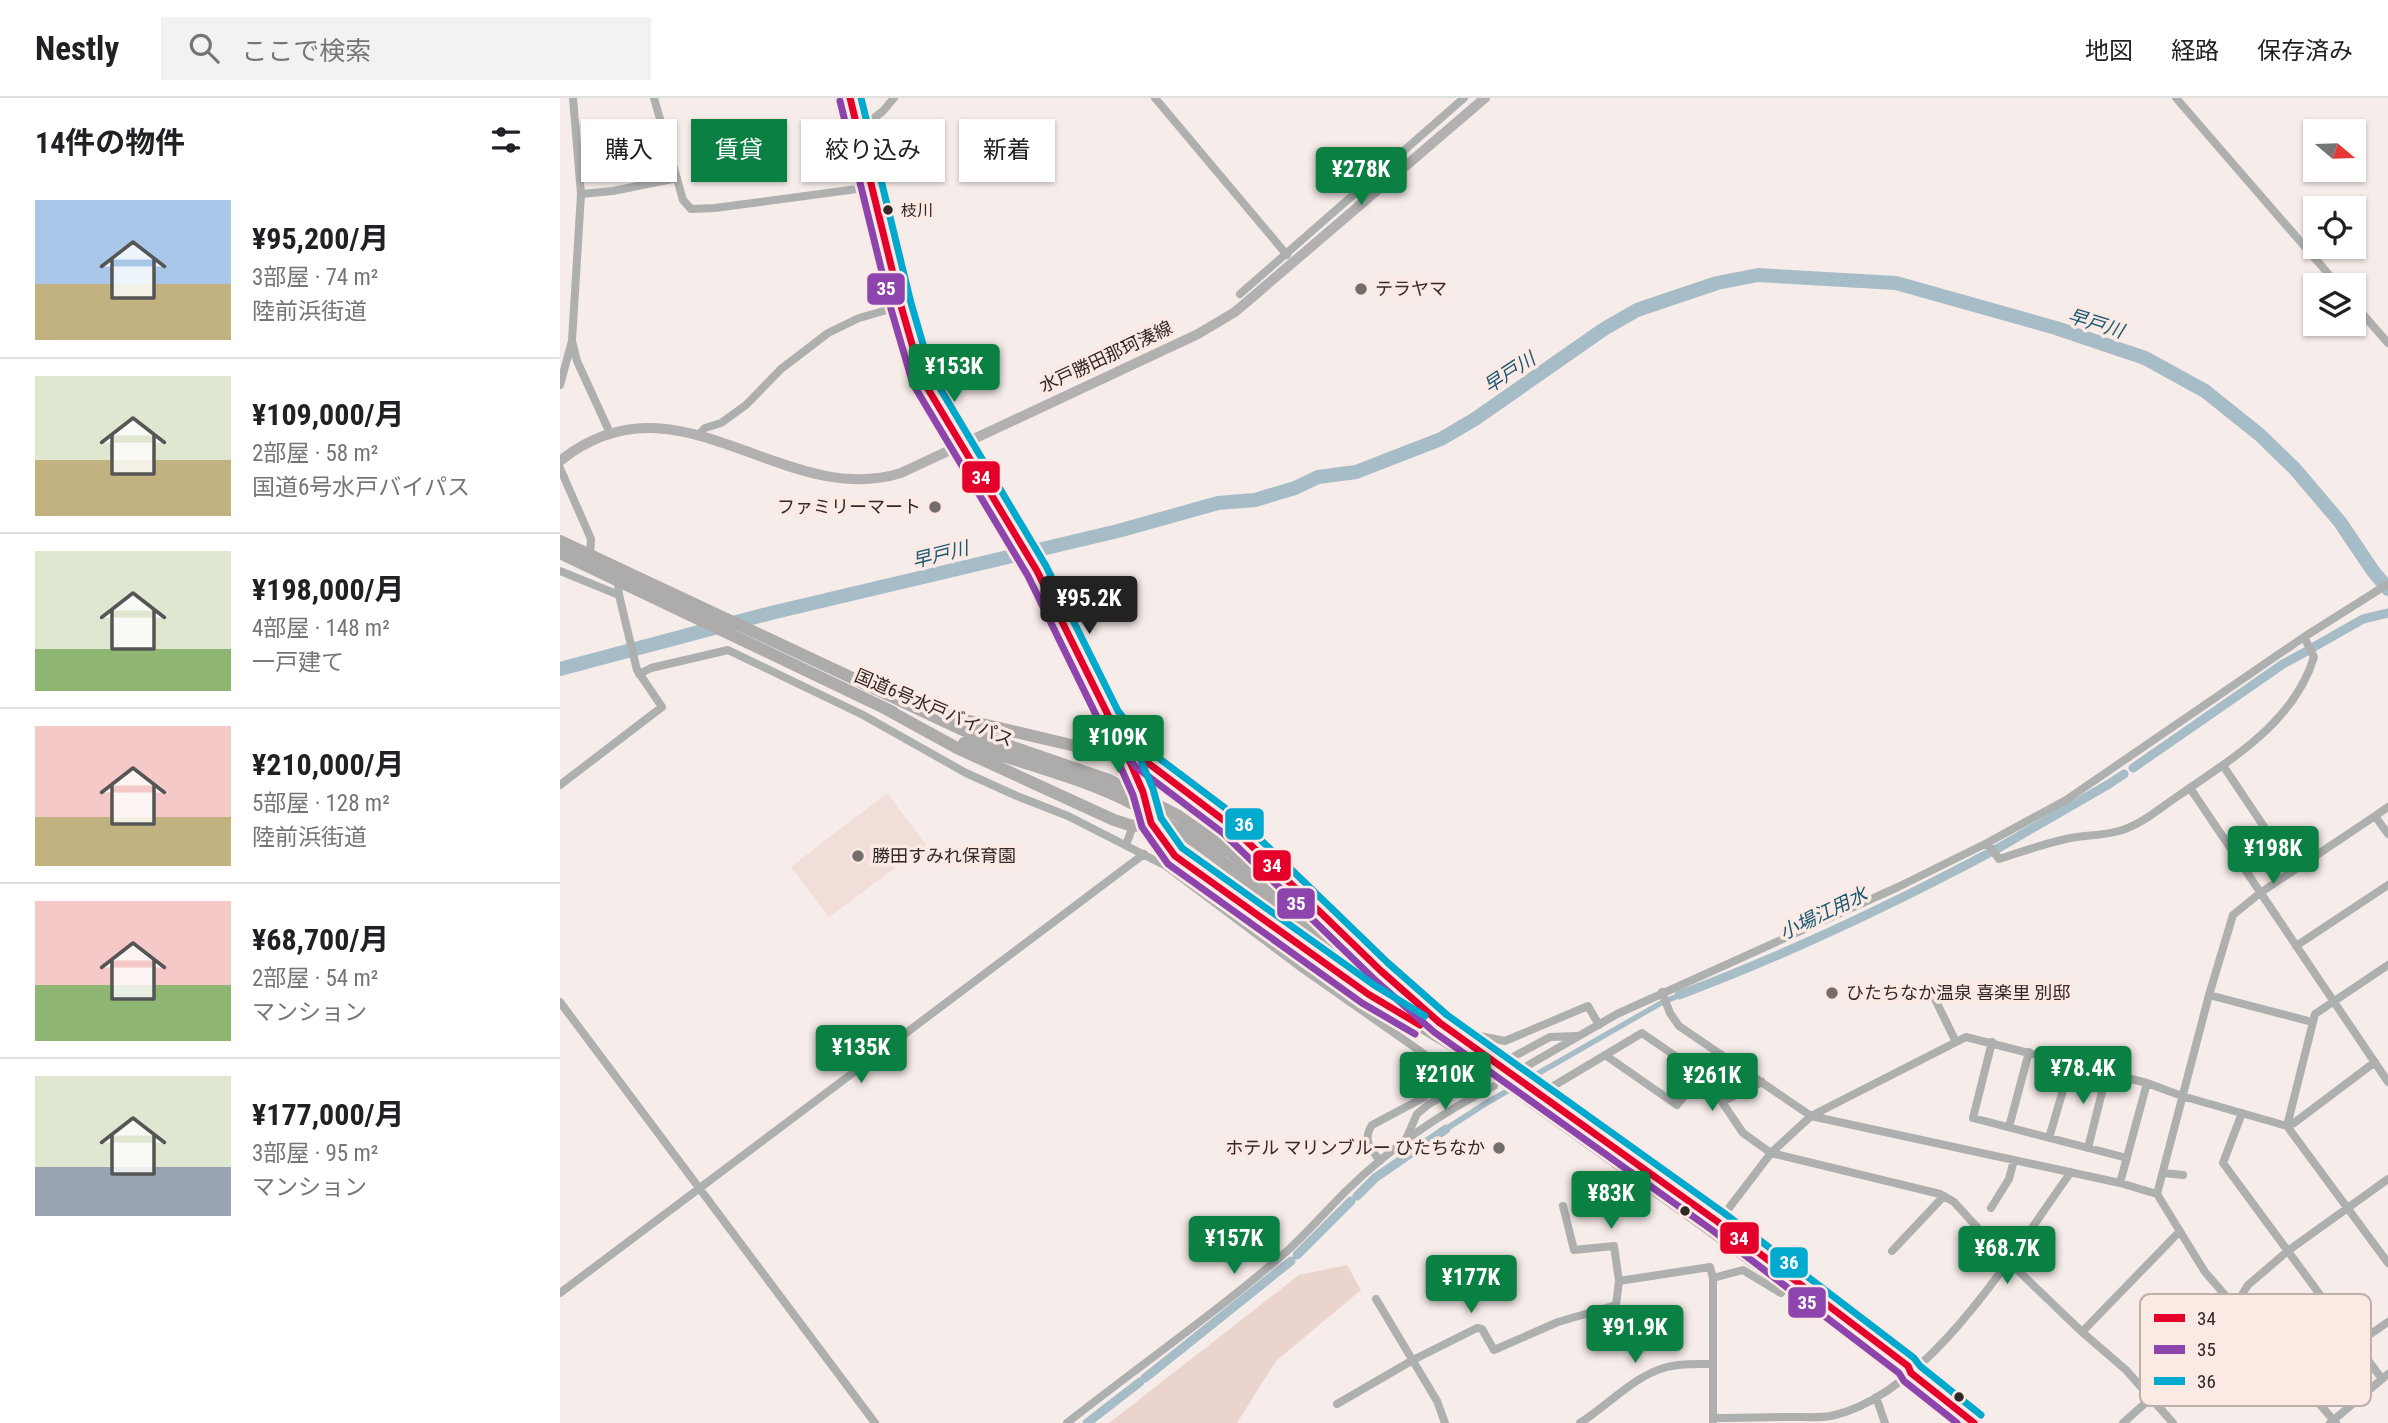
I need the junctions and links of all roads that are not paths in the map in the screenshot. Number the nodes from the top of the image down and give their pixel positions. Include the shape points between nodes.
1 (572, 98) edge
2 (654, 98) edge
3 (850, 98) edge
4 (894, 98) edge
5 (1155, 98) edge
6 (1464, 98) edge
7 (1485, 98) edge
8 (2176, 98) edge
9 (660, 119) edge
10 (856, 119) edge
11 (873, 119) edge
12 (677, 178) edge
13 (657, 182) edge
14 (871, 182) edge
15 (872, 187) junction
16 (581, 194) junction
17 (1286, 254) junction
18 (1295, 262) junction
19 (2328, 273) edge
20 (1240, 294) dead end
21 (901, 306) junction
22 (2366, 318) edge
23 (572, 341) junction
24 (2388, 343) edge
25 (560, 385) edge
26 (610, 433) junction
27 (697, 436) junction
28 (961, 444) junction
29 (560, 461) edge
30 (560, 468) edge
31 (560, 541) edge
32 (560, 553) edge
33 (590, 555) junction
34 (560, 571) edge
35 (618, 581) junction
36 (2388, 584) edge
37 (619, 595) junction
38 (2304, 637) junction
39 (638, 672) junction
40 (901, 702) junction
41 (886, 709) junction
42 (1109, 717) junction
43 (2224, 766) junction
44 (560, 785) edge
45 (2190, 788) junction
46 (2388, 807) edge
47 (2375, 816) junction
48 (1157, 822) junction
49 (1133, 826) junction
50 (2388, 834) edge
51 (1987, 843) junction
52 (1126, 845) junction
53 (1144, 854) junction
54 (1175, 856) junction
55 (1166, 866) junction
56 (2293, 870) junction
57 (2388, 885) edge
58 (2260, 893) junction
59 (2296, 946) junction
60 (2388, 965) edge
61 (1662, 992) junction
62 (1933, 995) dead end
63 (2209, 995) junction
64 (2333, 1001) junction
65 (560, 1002) edge
66 (2312, 1022) junction
67 (1440, 1023) junction
68 (1599, 1025) junction
69 (1579, 1036) junction
70 (1464, 1040) junction
71 (1988, 1041) junction
72 (1446, 1042) junction
73 (1956, 1042) junction
74 (2029, 1052) junction
75 (1605, 1055) junction
76 (1511, 1058) dead end
77 (2375, 1062) junction
78 (2071, 1063) junction
79 (1735, 1064) junction
80 (1520, 1070) dead end
81 (2385, 1070) edge
82 (2107, 1072) junction
83 (1475, 1079) dead end
84 (1705, 1081) junction
85 (1762, 1082) junction
86 (2388, 1082) edge
87 (2147, 1083) junction
88 (1494, 1086) dead end
89 (1540, 1094) junction
90 (2182, 1096) junction
91 (2242, 1113) junction
92 (1811, 1116) junction
93 (2287, 1126) junction
94 (2009, 1127) junction
95 (2049, 1138) junction
96 (1406, 1139) junction
97 (2088, 1148) junction
98 (1771, 1153) junction
99 (2127, 1158) junction
100 (2014, 1160) junction
101 (1380, 1161) junction
102 (2071, 1172) junction
103 (2164, 1173) junction
104 (2183, 1175) dead end
105 (2388, 1179) edge
106 (2120, 1183) junction
107 (699, 1188) junction
108 (2157, 1194) junction
109 (1944, 1196) junction
110 (1563, 1206) dead end
111 (2348, 1208) junction
112 (1991, 1209) dead end
113 (1715, 1226) junction
114 (2180, 1231) junction
115 (2289, 1250) junction
116 (2384, 1250) edge
117 (1892, 1251) dead end
118 (2007, 1260) junction
119 (2388, 1263) edge
120 (1713, 1278) junction
121 (1619, 1281) junction
122 (1787, 1286) junction
123 (560, 1293) edge
124 (2223, 1294) edge
125 (2242, 1294) edge
126 (2320, 1294) edge
127 (1376, 1299) dead end
128 (2388, 1322) edge
129 (2082, 1332) junction
130 (2371, 1334) edge
131 (1413, 1360) junction
132 (2371, 1361) edge
133 (1712, 1364) junction
134 (1911, 1373) junction
135 (2385, 1377) edge
136 (2140, 1386) edge
137 (2371, 1389) edge
138 (1876, 1397) junction
139 (1337, 1404) dead end
140 (2142, 1406) edge
141 (2158, 1406) edge
142 (2319, 1406) edge
143 (2351, 1406) edge
144 (1713, 1420) edge
145 (1829, 1420) edge
146 (2333, 1422) edge
147 (874, 1423) edge
148 (1067, 1423) edge
149 (1445, 1423) edge
150 (1580, 1423) edge
151 (1885, 1423) edge
152 (1974, 1423) edge
153 (2123, 1423) edge
154 (2173, 1423) edge

1 - 16 street
2 - 9 street
3 - 10 main road
4 - 11 street
5 - 17 street
6 - 17 street
7 - 18 main road, 水戸勝田那珂湊線
8 - 19 street
12 - 15 street via 683,200 691,209
13 - 16 street
14 - 15 main road
15 - 21 main road
16 - 23 street
17 - 18 street
17 - 20 street
18 - 28 main road, 水戸勝田那珂湊線 via 1235,312 1206,329
21 - 27 street via 828,333 805,348 746,404
21 - 28 main road via 922,379
22 - 24 street
23 - 25 street
23 - 26 street
26 - 27 main road, 水戸勝田那珂湊線 via 652,427
26 - 29 main road, 水戸勝田那珂湊線
27 - 28 main road, 水戸勝田那珂湊線 via 852,480 901,473
28 - 42 main road via 1037,571
30 - 33 street via 590,539
31 - 33 highway, 国道6号水戸バイパス
32 - 35 highway, 国道6号水戸バイパス
33 - 40 highway, 国道6号水戸バイパス
34 - 37 street
35 - 37 street
35 - 41 highway, 国道6号水戸バイパス
36 - 38 street
37 - 39 street
38 - 43 street via 2314,657 2290,704
38 - 51 street via 2066,800
39 - 44 street via 662,707
39 - 52 street via 728,650 863,715 966,772
40 - 42 highway via 1084,748 1099,743
40 - 67 highway, 国道6号水戸バイパス via 962,730 1084,771 1159,804 1215,841
41 - 48 highway, 国道6号水戸バイパス via 962,742 1132,803
41 - 49 highway via 957,748
42 - 48 main road
42 - 67 highway via 1144,760 1230,825
43 - 45 street
43 - 56 street
45 - 51 street via 2119,831 2068,839 1999,859
45 - 58 street
46 - 47 street
47 - 50 street
47 - 56 street
48 - 49 highway
48 - 54 highway
48 - 72 highway, 国道6号水戸バイパス via 1224,863 1346,967
49 - 52 street
51 - 61 street
52 - 53 street
53 - 55 street
53 - 107 street
54 - 55 street
54 - 72 highway via 1368,994
55 - 101 street via 1447,1070 1446,1078 1423,1098 1371,1125 1366,1141
56 - 58 street
57 - 59 street
58 - 59 street
58 - 63 street via 2234,915
59 - 64 street
60 - 64 street
61 - 68 street
61 - 79 street via 1679,1026
62 - 73 street
63 - 66 street
63 - 90 street
64 - 66 street via 2315,1014
64 - 77 street
65 - 107 street
66 - 93 street
67 - 70 highway
68 - 69 street
68 - 70 street via 1588,1006 1505,1041 1475,1035
69 - 76 street via 1550,1037
69 - 80 street
70 - 89 highway
71 - 73 street via 1966,1037
71 - 74 street
71 - 94 street via 1973,1118
72 - 113 highway
73 - 92 street
74 - 78 street
74 - 94 street
75 - 84 street via 1642,1033 1697,1070
75 - 84 street via 1677,1105 1692,1086
75 - 89 street
77 - 81 street
77 - 93 street
78 - 82 street
78 - 95 street
79 - 84 street
79 - 85 street
81 - 86 street
82 - 87 street
82 - 97 street
83 - 96 street via 1417,1114
85 - 92 street
85 - 98 street via 1722,1102 1743,1133
87 - 90 street
87 - 99 street
88 - 96 street
89 - 113 highway
90 - 91 street
90 - 103 street
91 - 93 street
91 - 115 street via 2223,1163
92 - 98 street
92 - 100 street
93 - 111 street
94 - 95 street
95 - 97 street
96 - 101 street
97 - 99 street
98 - 109 street
98 - 113 street
99 - 106 street
100 - 102 street
100 - 112 street via 2009,1179
101 - 148 street via 1251,1281
102 - 106 street
102 - 118 street
103 - 104 street
103 - 108 street
105 - 111 street
106 - 108 street
107 - 123 street
107 - 147 street
108 - 114 street
109 - 117 street
109 - 118 street
110 - 121 street via 1574,1250 1614,1245
111 - 115 street
111 - 116 street
113 - 122 highway
113 - 134 highway via 1908,1366
114 - 124 street
114 - 129 street
115 - 125 street
115 - 126 street
116 - 119 street
118 - 129 street
118 - 134 street via 1964,1321
120 - 121 street via 1710,1267
120 - 122 street via 1743,1270 1781,1293
120 - 133 street
121 - 131 street via 1616,1305 1558,1321 1494,1350 1477,1328
122 - 134 highway via 1902,1373
127 - 131 street
128 - 130 street
129 - 136 street
131 - 139 street
131 - 149 street
132 - 135 street
133 - 144 street
133 - 150 street via 1678,1365 1651,1373
134 - 138 street
134 - 152 highway
135 - 137 street
138 - 145 street
138 - 151 street
140 - 153 street
141 - 154 street
142 - 146 street
143 - 146 street
144 - 145 street

